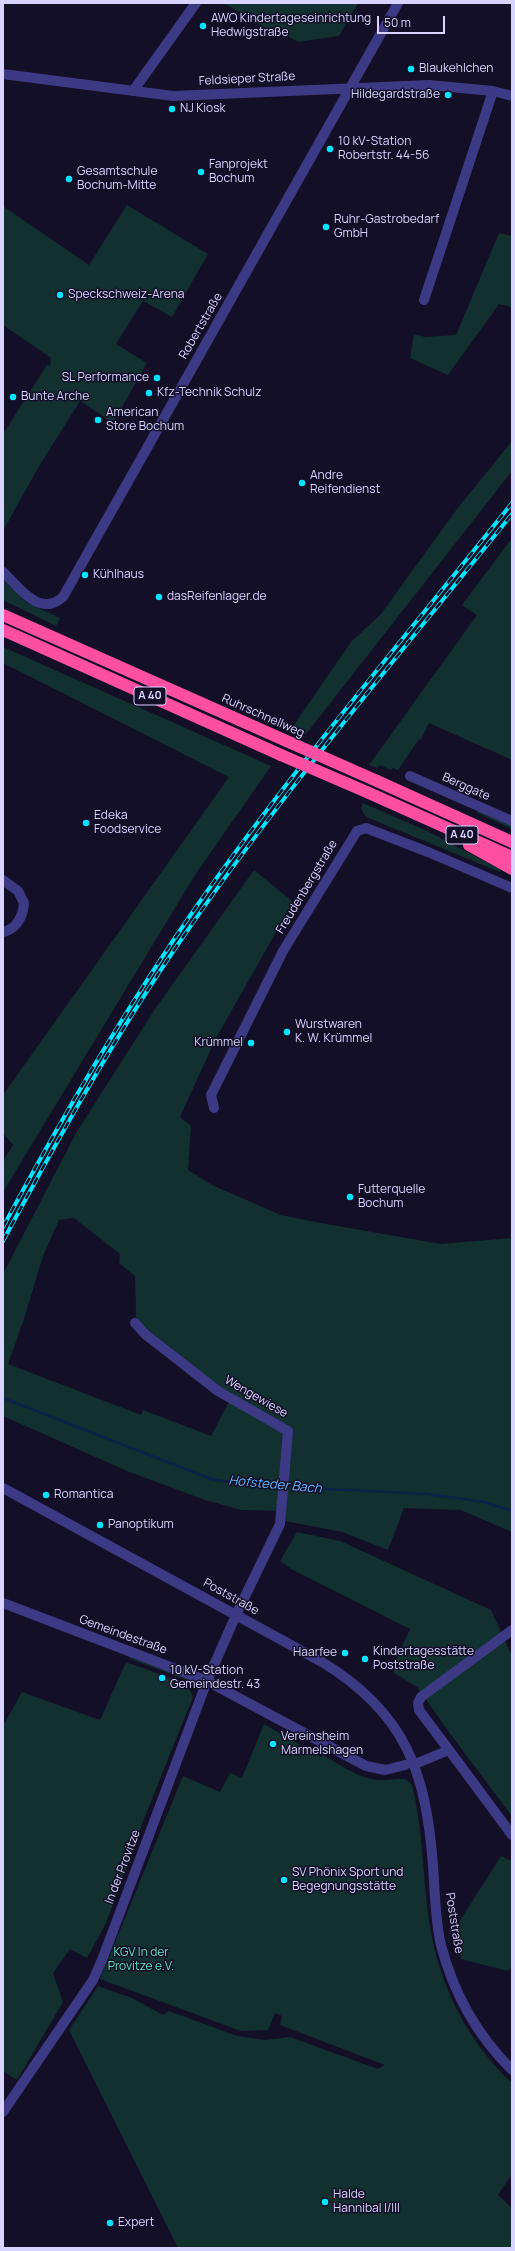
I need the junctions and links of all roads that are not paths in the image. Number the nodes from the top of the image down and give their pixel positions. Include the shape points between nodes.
1 (196, 3) edge
2 (398, 3) edge
3 (3, 74) edge
4 (352, 88) junction
5 (132, 91) junction
6 (493, 91) junction
7 (512, 96) edge
8 (424, 300) dead end
9 (3, 572) edge
10 (3, 615) edge
11 (3, 630) edge
12 (410, 776) dead end
13 (412, 812) junction
14 (512, 822) edge
15 (512, 842) edge
16 (512, 857) edge
17 (512, 869) edge
18 (3, 880) edge
19 (512, 888) edge
20 (3, 932) edge
21 (214, 1108) dead end
22 (135, 1323) dead end
23 (3, 1488) edge
24 (3, 1603) edge
25 (236, 1615) junction
26 (512, 1630) edge
27 (208, 1681) junction
28 (449, 1750) junction
29 (410, 1764) junction
30 (512, 1835) edge
31 (512, 2070) edge
32 (3, 2112) edge

1 - 5 street
2 - 4 street, Robertstraße
3 - 5 street, Feldsieper Straße
4 - 5 street, Feldsieper Straße via 172,96
4 - 6 street, Feldsieper Straße via 429,85
4 - 9 street, Robertstraße via 63,597 55,604 36,602
6 - 7 street, Feldsieper Straße
6 - 8 street
10 - 15 highway, Ruhrschnellweg / A 40, bridge
11 - 13 highway, A 40, bridge
12 - 14 street, Berggate
13 - 16 highway, A 40
13 - 17 highway
18 - 20 street via 18,891 24,903 21,917 15,926
19 - 21 street, Freudenbergstraße via 366,828 356,831 283,951 211,1094
22 - 25 street, Wengewiese via 145,1334 218,1391 288,1430 280,1524
23 - 25 street, Poststraße
24 - 27 street, Gemeindestraße
25 - 27 street, In der Provitze
25 - 29 street, Poststraße via 316,1658 368,1695 401,1737
26 - 28 street via 421,1697 418,1703 419,1710
27 - 29 street, Gemeindestraße via 366,1766 385,1770
27 - 32 street, In der Provitze via 93,1980
28 - 29 street
28 - 30 street
29 - 31 street, Poststraße via 426,1803 441,1944 470,2016 491,2047

